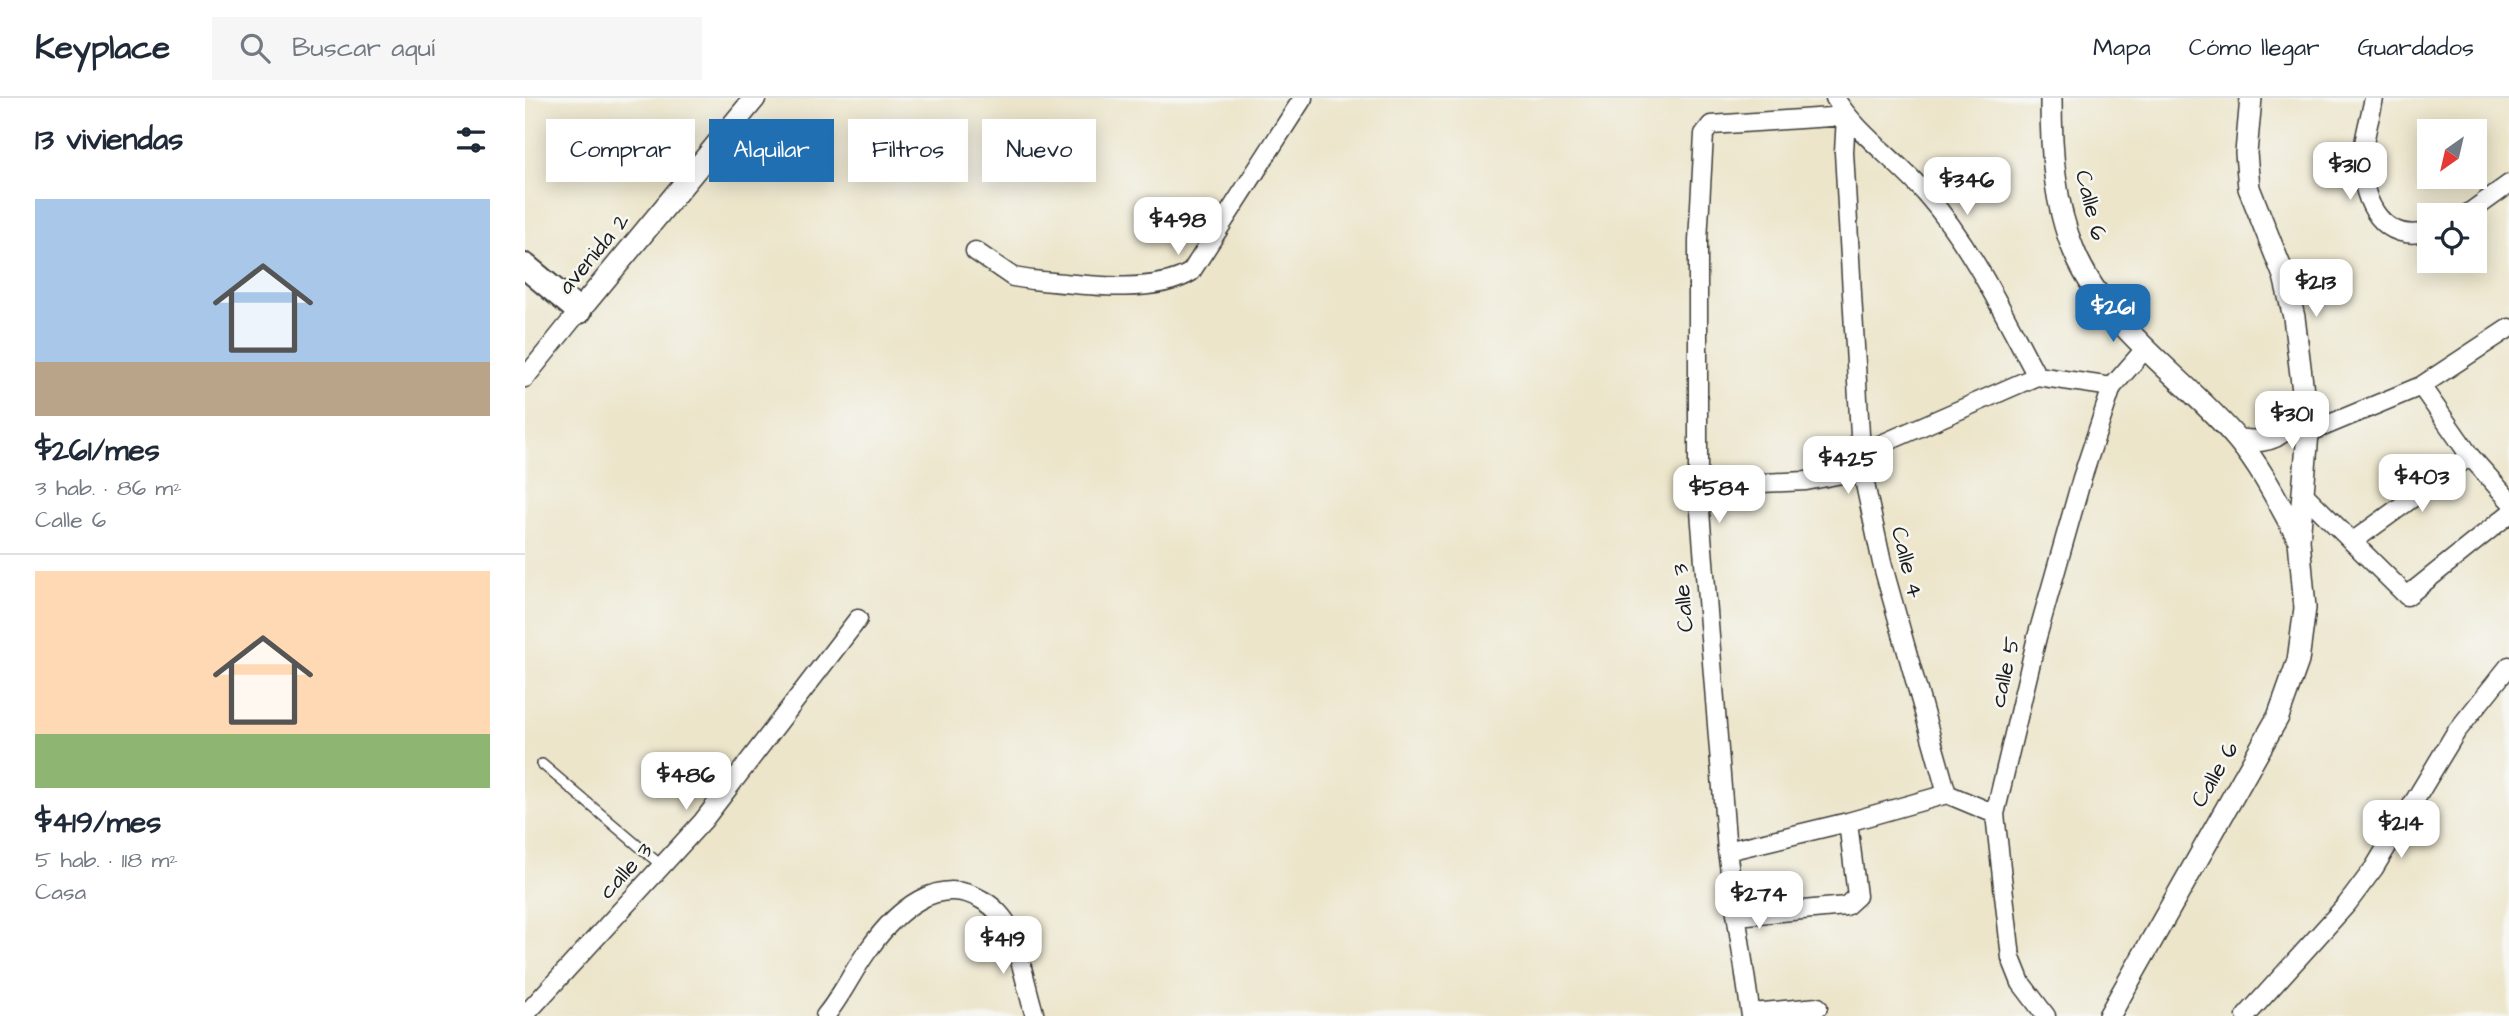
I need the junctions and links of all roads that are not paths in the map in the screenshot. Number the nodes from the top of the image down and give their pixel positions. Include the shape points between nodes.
1 (755, 98) edge
2 (1303, 98) edge
3 (1835, 98) edge
4 (2051, 98) edge
5 (2248, 98) edge
6 (2374, 98) edge
7 (1846, 116) junction
8 (2509, 184) edge
9 (2483, 203) edge
10 (2417, 233) edge
11 (975, 251) dead end
12 (525, 266) edge
13 (579, 311) junction
14 (2509, 328) edge
15 (2146, 348) junction
16 (2037, 376) junction
17 (525, 378) edge
18 (2421, 386) junction
19 (2112, 387) junction
20 (2304, 394) junction
21 (2308, 433) junction
22 (2239, 440) junction
23 (2470, 456) junction
24 (1862, 461) junction
25 (1698, 486) junction
26 (2304, 494) junction
27 (2509, 500) edge
28 (2509, 514) edge
29 (2298, 540) junction
30 (2352, 542) junction
31 (858, 619) dead end
32 (2509, 666) edge
33 (541, 764) dead end
34 (1947, 794) junction
35 (1996, 814) junction
36 (1848, 822) junction
37 (1727, 851) junction
38 (662, 866) junction
39 (1737, 916) junction
40 (1818, 1007) dead end
41 (527, 1008) edge
42 (2036, 1014) edge
43 (1751, 1015) edge
44 (825, 1016) edge
45 (1035, 1016) edge
46 (2109, 1016) edge
47 (2246, 1016) edge

1 - 13 street, avenida 2
2 - 11 street via 1191,272 1182,278 1154,285 1032,280 1013,277
3 - 7 street
4 - 15 street, Calle 6 via 2059,199 2074,251 2101,297
5 - 20 street, Calle 6 via 2249,188 2284,276
6 - 10 street via 2362,160 2369,199 2377,217 2390,229
7 - 16 street via 1928,196 1976,264
7 - 24 street, Calle 4 via 1844,152
7 - 25 street, Calle 3 via 1711,125 1704,134 1698,241
8 - 9 street
12 - 13 main road
13 - 17 street, avenida 2
14 - 18 street
15 - 19 street, calle 5
15 - 22 street, Calle 6
16 - 19 street
16 - 24 street
18 - 21 street
18 - 23 street
19 - 35 street, calle 5 via 2037,637
20 - 21 street, Calle 6
20 - 22 street via 2277,437 2265,442
21 - 26 street, Calle 6
22 - 29 street, Calle 6 via 2267,480
23 - 27 street
23 - 30 street
24 - 25 street via 1806,481
24 - 34 street, Calle 4 via 1882,563
25 - 37 street, Calle 3
26 - 29 street, Calle 6
26 - 30 street
28 - 30 street via 2407,596
29 - 46 street, Calle 6 via 2305,608 2298,662 2278,717
31 - 38 street, calle 3 via 703,821
32 - 47 street via 2456,732 2347,905
33 - 38 lane
34 - 35 street
34 - 36 street
35 - 42 street, calle 5 via 2011,958
36 - 37 street
36 - 39 street via 1857,896 1853,902
37 - 39 street, Calle 3
38 - 41 street, calle 3
39 - 43 street, Calle 3
40 - 43 street
44 - 45 street via 870,947 911,903 933,893 953,891 982,899 1009,926

